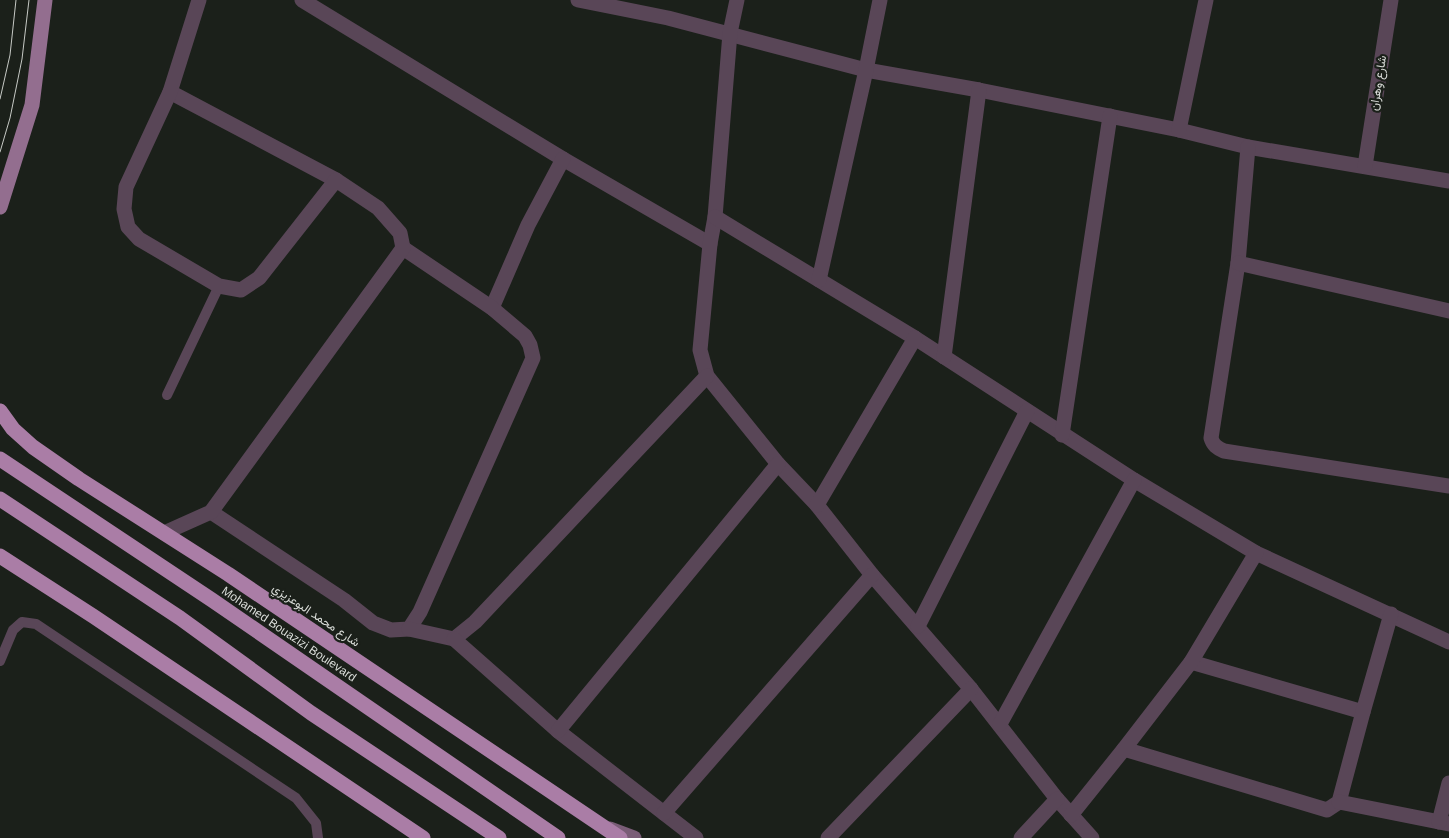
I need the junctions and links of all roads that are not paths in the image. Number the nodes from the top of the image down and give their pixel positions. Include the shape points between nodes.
1 (45, 0) edge
2 (199, 0) edge
3 (302, 0) edge
4 (578, 0) edge
5 (737, 0) edge
6 (880, 0) edge
7 (1206, 0) edge
8 (1390, 0) edge
9 (730, 33) junction
10 (866, 70) junction
11 (979, 90) junction
12 (170, 92) junction
13 (1110, 116) junction
14 (1180, 130) junction
15 (1248, 147) junction
16 (563, 159) junction
17 (1365, 166) junction
18 (336, 180) junction
19 (1449, 180) edge
20 (0, 206) edge
21 (715, 217) junction
22 (710, 244) junction
23 (403, 248) junction
24 (1238, 263) junction
25 (819, 280) junction
26 (219, 286) junction
27 (492, 308) junction
28 (1449, 311) edge
29 (914, 338) junction
30 (944, 357) junction
31 (707, 376) junction
32 (167, 394) dead end
33 (0, 411) edge
34 (1027, 411) junction
35 (1062, 435) junction
36 (0, 459) edge
37 (778, 464) junction
38 (1134, 480) junction
39 (1449, 486) edge
40 (0, 499) edge
41 (817, 505) junction
42 (211, 512) junction
43 (164, 533) junction
44 (1256, 553) junction
45 (0, 556) edge
46 (872, 575) junction
47 (1391, 614) junction
48 (918, 626) junction
49 (409, 629) junction
50 (454, 639) junction
51 (1449, 642) edge
52 (0, 660) edge
53 (1191, 662) junction
54 (972, 689) junction
55 (1363, 712) junction
56 (1000, 724) junction
57 (558, 731) junction
58 (1124, 749) junction
59 (1449, 783) edge
60 (1057, 799) junction
61 (1339, 802) junction
62 (664, 813) junction
63 (1071, 815) junction
64 (1444, 823) edge
65 (615, 834) edge
66 (318, 838) edge
67 (423, 838) edge
68 (499, 838) edge
69 (558, 838) edge
70 (634, 838) edge
71 (696, 838) edge
72 (828, 838) edge
73 (1021, 838) edge
74 (1092, 838) edge

1 - 20 main road via 32,105
2 - 12 street
3 - 16 street
4 - 9 street
5 - 9 street
6 - 10 street
7 - 14 street
8 - 17 street, شارع وهران
9 - 10 street
9 - 21 street
10 - 11 street
10 - 25 street
11 - 13 street
11 - 30 street
12 - 18 street
12 - 26 street via 126,187 124,209 128,227 139,239
13 - 14 street
13 - 35 street
14 - 15 street
15 - 17 street
15 - 24 street
16 - 22 street
16 - 27 street via 528,224
17 - 19 street
18 - 23 street via 378,208 400,233
18 - 26 street via 259,278 241,290
21 - 22 street
21 - 25 street
22 - 31 street via 700,350
23 - 27 street
23 - 42 street
24 - 28 street
24 - 39 street via 1211,438 1217,448
25 - 29 street
26 - 32 lane
27 - 49 street via 525,336 533,358 420,612
29 - 30 street
29 - 41 street
30 - 34 street
31 - 37 street
31 - 50 street via 474,622
33 - 43 highway, شارع محمد البوعزيزي via 13,429 33,447
34 - 35 street
34 - 48 street
35 - 38 street
36 - 69 highway, Mohamed Bouazizi Boulevard
37 - 41 street
37 - 57 street
38 - 44 street
38 - 56 street
40 - 68 highway via 180,618 312,713
41 - 46 street
42 - 43 street
42 - 49 street via 372,622 391,630
43 - 65 highway, شارع محمد البوعزيزي
44 - 47 street
44 - 53 street
45 - 67 highway
46 - 48 street
46 - 62 street
47 - 51 street
47 - 55 street
48 - 54 street
49 - 50 street
50 - 57 street
52 - 66 lane via 13,630 22,622 36,624 296,798 316,823
53 - 55 street
53 - 58 street
54 - 56 street
54 - 72 street
55 - 61 street
56 - 60 street
57 - 62 street
58 - 61 street via 1327,810
58 - 63 street
59 - 64 street
60 - 63 street
60 - 73 street
61 - 64 street
62 - 71 street
63 - 74 street
65 - 70 main road

